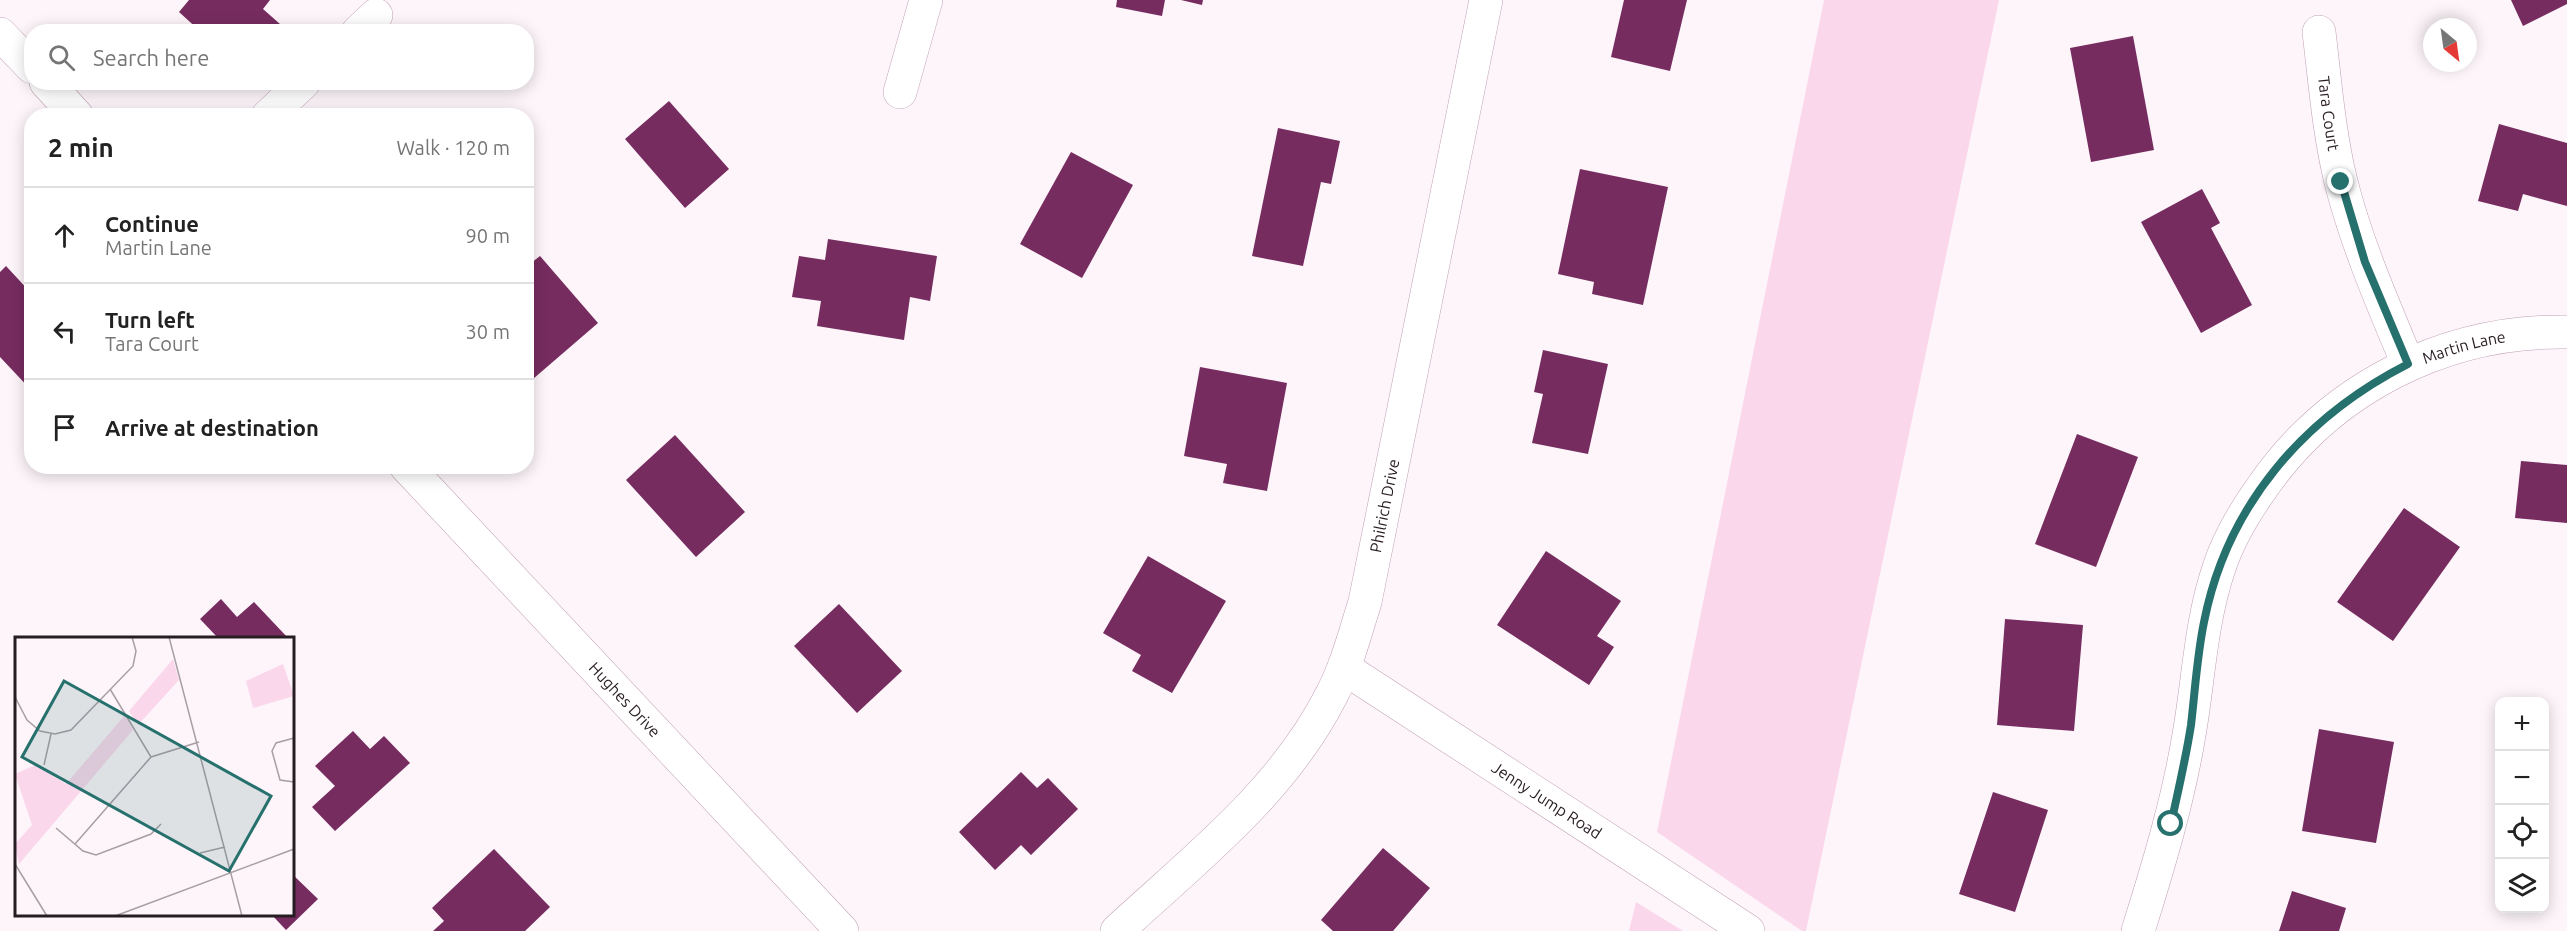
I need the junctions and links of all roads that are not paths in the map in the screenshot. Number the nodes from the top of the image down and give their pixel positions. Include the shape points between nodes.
1 (926, 0) edge
2 (1486, 0) edge
3 (2319, 32) dead end
4 (0, 33) edge
5 (24, 58) edge
6 (53, 90) edge
7 (296, 90) edge
8 (900, 92) dead end
9 (70, 108) edge
10 (276, 108) edge
11 (2567, 332) edge
12 (2408, 364) junction
13 (414, 474) edge
14 (1344, 668) junction
15 (842, 931) edge
16 (1117, 931) edge
17 (1748, 931) edge
18 (2138, 931) edge

1 - 8 street
2 - 14 street, Philrich Drive via 1365,602
3 - 12 street, Tara Court via 2328,116 2341,182 2365,262
4 - 5 street
6 - 9 street
7 - 10 street
11 - 12 street, Martin Lane via 2536,331 2467,342
12 - 18 street, Martin Lane via 2374,381 2318,422 2279,463 2243,515 2219,567 2204,621 2190,729 2171,824
13 - 15 street, Hughes Drive
14 - 16 street, Philrich Drive via 1295,756 1256,804
14 - 17 street, Jenny Jump Road

